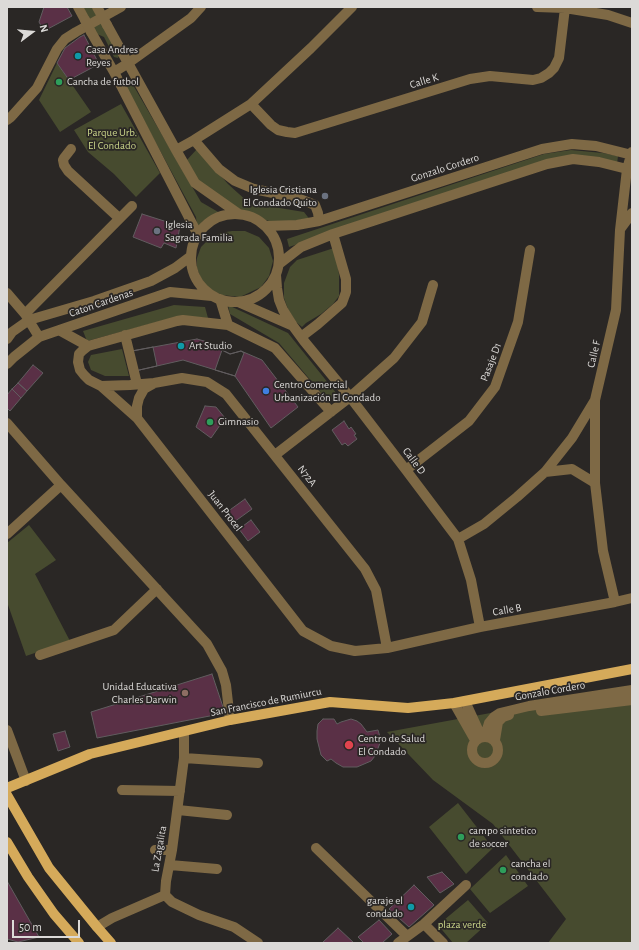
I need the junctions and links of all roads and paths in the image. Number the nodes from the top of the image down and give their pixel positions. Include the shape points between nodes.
1 (78, 7) edge
2 (97, 7) edge
3 (121, 7) edge
4 (201, 7) edge
5 (352, 7) edge
6 (536, 7) edge
7 (565, 8) junction
8 (632, 23) edge
9 (128, 64) junction
10 (114, 72) junction
11 (251, 104) junction
12 (7, 120) edge
13 (194, 140) junction
14 (71, 149) dead end
15 (176, 150) junction
16 (632, 154) edge
17 (629, 171) edge
18 (132, 206) dead end
19 (632, 213) edge
20 (239, 214) junction
21 (119, 218) junction
22 (319, 221) junction
23 (266, 226) junction
24 (620, 230) junction
25 (333, 234) junction
26 (198, 235) junction
27 (530, 250) dead end
28 (191, 256) junction
29 (279, 264) junction
30 (276, 275) junction
31 (139, 285) junction
32 (433, 285) dead end
33 (7, 293) edge
34 (216, 297) junction
35 (94, 301) junction
36 (145, 301) junction
37 (238, 302) junction
38 (100, 316) junction
39 (27, 317) junction
40 (228, 325) junction
41 (293, 326) junction
42 (59, 330) junction
43 (125, 335) junction
44 (39, 337) junction
45 (301, 337) junction
46 (7, 339) edge
47 (88, 346) junction
48 (7, 364) edge
49 (154, 383) junction
50 (137, 384) junction
51 (101, 386) junction
52 (350, 398) junction
53 (595, 400) junction
54 (331, 412) junction
55 (137, 418) junction
56 (7, 423) edge
57 (275, 455) junction
58 (406, 470) junction
59 (545, 472) junction
60 (595, 483) junction
61 (61, 485) junction
62 (7, 534) edge
63 (458, 539) junction
64 (157, 589) junction
65 (632, 598) edge
66 (615, 602) junction
67 (480, 627) junction
68 (387, 648) junction
69 (40, 656) dead end
70 (632, 669) edge
71 (632, 690) edge
72 (632, 700) edge
73 (465, 701) junction
74 (454, 703) junction
75 (230, 720) junction
76 (7, 730) edge
77 (184, 732) junction
78 (480, 737) junction
79 (495, 740) junction
80 (184, 758) junction
81 (258, 763) dead end
82 (26, 781) junction
83 (7, 788) edge
84 (122, 790) dead end
85 (180, 791) junction
86 (7, 795) edge
87 (178, 810) junction
88 (227, 815) dead end
89 (7, 842) edge
90 (316, 848) dead end
91 (155, 850) dead end
92 (172, 850) junction
93 (170, 865) junction
94 (217, 869) dead end
95 (466, 885) dead end
96 (165, 895) junction
97 (424, 924) junction
98 (97, 927) junction
99 (407, 936) junction
100 (77, 942) edge
101 (111, 943) edge
102 (258, 943) edge
103 (398, 943) edge
104 (442, 943) edge

1 - 10 street, bridge
2 - 9 street, bridge
3 - 12 street via 65,39 37,88
4 - 9 street via 191,18
5 - 11 street
6 - 7 street
7 - 8 street via 608,15
7 - 11 street, Calle K via 559,58 554,68 541,78 533,80 490,76 470,79 294,133 278,130 270,125
9 - 10 street
9 - 15 street
10 - 26 street
11 - 13 street
13 - 15 street
13 - 22 street via 219,169 235,181 254,189 297,198 315,205
14 - 21 street via 64,158 64,165
15 - 20 street via 195,182
16 - 17 street, Calle F
16 - 22 street, Gonzalo Cordero via 572,144 542,149
17 - 24 street, Calle F
17 - 25 street via 599,162 573,159 547,164
18 - 21 street, Caton Cardenas
19 - 24 street
20 - 23 street via 254,218
20 - 26 street via 224,215 211,221
21 - 39 street, Caton Cardenas
22 - 23 street, Gonzalo Cordero
23 - 29 street via 274,237
24 - 53 street, Calle F via 616,310
25 - 29 street via 301,247
25 - 45 street via 346,279 346,292 342,303
26 - 28 street
27 - 58 street, Pasaje D1 via 518,322 495,387 469,421
28 - 31 street, Caton Cardenas via 175,268
28 - 34 street via 195,277 202,287
29 - 30 street
30 - 37 street via 267,288 254,298
30 - 41 street, Calle D via 279,300
31 - 35 street, Caton Cardenas
31 - 36 street
32 - 52 street via 422,322 394,358
33 - 39 street
34 - 36 street, Caton Cardenas via 170,292
34 - 37 street
34 - 40 street
35 - 38 street
35 - 39 street, Caton Cardenas
36 - 38 street, Caton Cardenas
37 - 41 street
38 - 42 street, Caton Cardenas
39 - 44 street
39 - 46 street, Caton Cardenas
40 - 43 street via 183,320
40 - 54 street via 275,348
41 - 45 street, Calle D
42 - 44 street, Caton Cardenas
42 - 47 street
43 - 47 street
43 - 50 street
44 - 48 street, Caton Cardenas
45 - 52 street, Calle D
47 - 51 street, Juan Procel via 79,354 80,370 89,380
49 - 50 street, N72A
49 - 55 street via 144,390 139,398
49 - 57 street, N72A via 182,378 207,382 226,394
50 - 51 street, N72A
51 - 55 street, Juan Procel
52 - 54 street
52 - 58 street, Calle D
53 - 59 street via 572,438
53 - 60 street, Calle F
54 - 57 street
55 - 68 street, Juan Procel via 303,631 331,646 356,651
56 - 61 street
57 - 68 street, N72A via 365,569 376,590
58 - 63 street, Calle D
59 - 60 street via 572,469
59 - 63 street via 484,524
60 - 66 street, Calle F via 603,552
61 - 62 street
61 - 64 street
63 - 67 street, Calle D via 471,580
64 - 69 street via 114,630
64 - 75 street via 207,644 217,661 226,685
65 - 66 street, Calle B
66 - 67 street, Calle B
67 - 68 street, Calle B
70 - 73 main road, San Francisco de Rumiurcu
71 - 78 street, Gonzalo Cordero via 500,713 494,717
72 - 79 street, Gonzalo Cordero via 509,715 498,722
73 - 74 main road, San Francisco de Rumiurcu
73 - 78 street
74 - 75 main road, San Francisco de Rumiurcu via 408,708 330,702
74 - 78 street
75 - 77 main road, San Francisco de Rumiurcu
76 - 82 street
77 - 80 street, La Zagalita
77 - 82 main road, San Francisco de Rumiurcu via 90,754
78 - 79 street
78 - 79 street via 472,744 471,749 479,762 490,763 497,756 499,750
80 - 81 street
80 - 85 street, La Zagalita
82 - 83 main road, San Francisco de Rumiurcu
84 - 85 street
85 - 87 street, La Zagalita
86 - 98 main road via 49,868
87 - 88 street
87 - 92 street, La Zagalita
89 - 100 main road via 28,877
90 - 99 street
91 - 92 street
92 - 93 street, La Zagalita
93 - 94 street
93 - 96 street, La Zagalita
95 - 97 street
96 - 98 street
96 - 102 street via 172,902 199,915 234,927
97 - 99 street
97 - 104 street
98 - 101 main road
99 - 103 street

